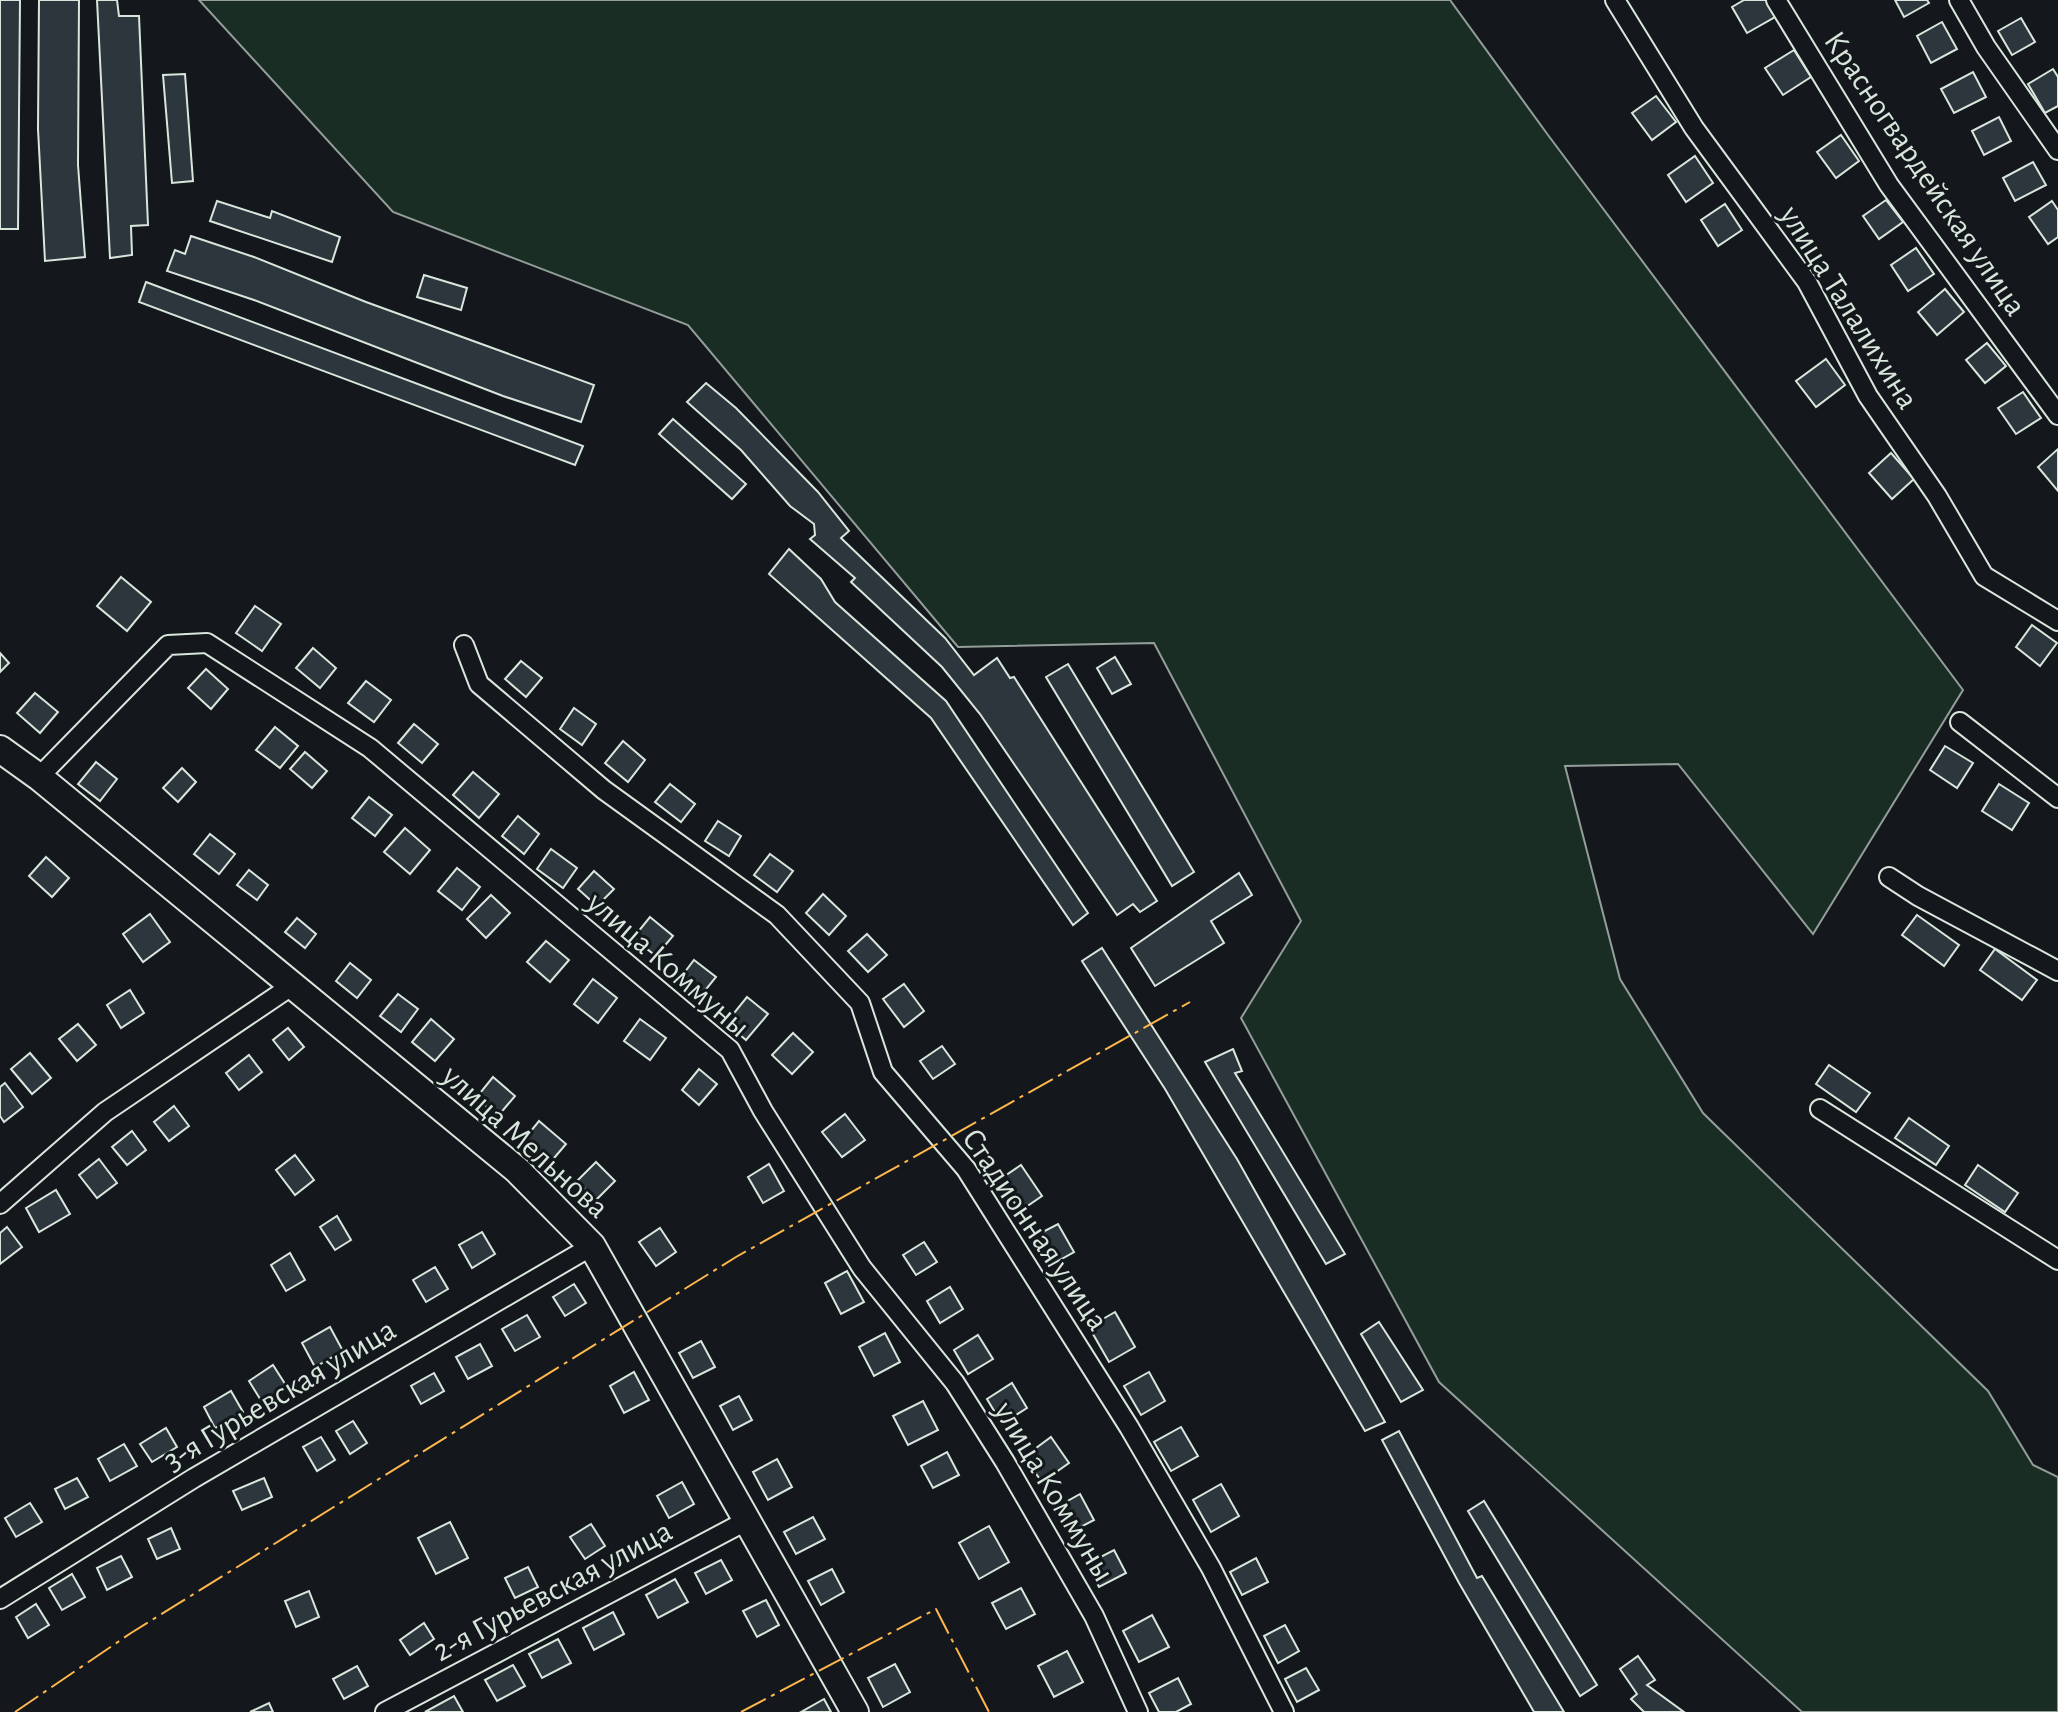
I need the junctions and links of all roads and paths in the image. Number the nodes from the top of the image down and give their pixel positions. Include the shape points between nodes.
1 (1615, 0) edge
2 (1776, 0) edge
3 (1959, 0) edge
4 (2058, 150) edge
5 (2058, 415) edge
6 (2058, 621) edge
7 (464, 645) dead end
8 (1960, 722) dead end
9 (4, 759) edge
10 (39, 777) junction
11 (2058, 798) edge
12 (1889, 877) dead end
13 (2058, 971) edge
14 (293, 985) junction
15 (1820, 1109) dead end
16 (0, 1204) edge
17 (592, 1246) junction
18 (2058, 1260) edge
19 (746, 1521) junction
20 (0, 1599) edge
21 (385, 1712) edge
22 (855, 1712) edge
23 (1138, 1712) edge
24 (1284, 1712) edge

1 - 6 street, улица Талалихина via 1694,128 1807,282 1868,396 1984,576
2 - 5 street, Красногвардейская улица via 1889,185
3 - 4 street
7 - 24 street, Стадионная улица via 479,684 604,790 777,915 860,1003 883,1072 966,1169 1129,1427 1211,1568
8 - 11 street
9 - 10 main road, улица Мельнова
10 - 14 main road, улица Мельнова
10 - 23 street, улица Коммуны via 168,645 207,643 370,748 730,1050 862,1268 955,1383 1005,1462 1094,1616
12 - 13 street
14 - 16 street via 105,1112
14 - 17 main road, улица Мельнова via 517,1170
15 - 18 street
17 - 19 main road, улица Мельнова
17 - 20 street, 3-я Гурьевская улица via 194,1478
19 - 21 street, 2-я Гурьевская улица
19 - 22 main road, улица Мельнова

